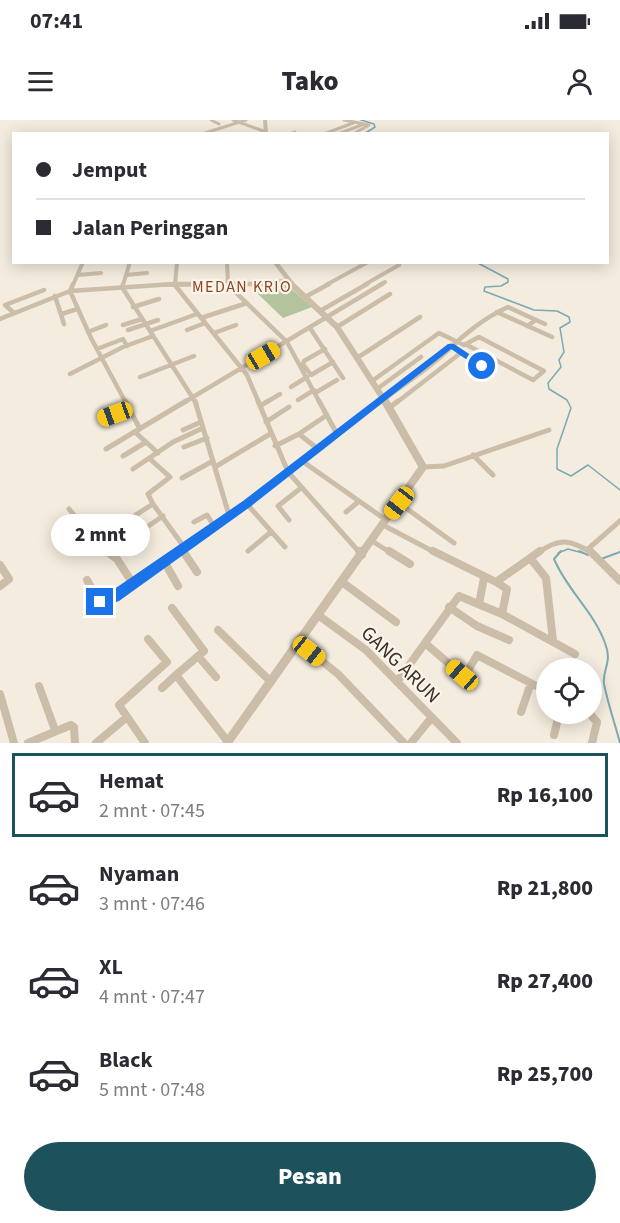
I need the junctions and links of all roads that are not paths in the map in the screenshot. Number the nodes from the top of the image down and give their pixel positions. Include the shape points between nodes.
1 (211, 120) edge
2 (232, 120) edge
3 (246, 120) edge
4 (344, 120) edge
5 (350, 121) edge
6 (238, 122) junction
7 (357, 122) junction
8 (365, 123) junction
9 (219, 124) dead end
10 (320, 131) dead end
11 (206, 132) edge
12 (263, 132) edge
13 (330, 132) edge
14 (343, 132) edge
15 (357, 132) edge
16 (82, 264) edge
17 (129, 264) edge
18 (177, 264) edge
19 (227, 264) edge
20 (276, 264) edge
21 (364, 264) edge
22 (399, 265) dead end
23 (100, 273) dead end
24 (147, 273) dead end
25 (78, 275) junction
26 (126, 275) junction
27 (287, 280) junction
28 (385, 282) dead end
29 (174, 284) junction
30 (227, 284) junction
31 (122, 287) junction
32 (44, 290) dead end
33 (70, 291) junction
34 (390, 294) dead end
35 (28, 296) junction
36 (55, 296) junction
37 (305, 297) junction
38 (159, 299) dead end
39 (37, 303) junction
40 (247, 303) junction
41 (134, 307) junction
42 (77, 309) junction
43 (320, 311) junction
44 (498, 312) junction
45 (14, 313) junction
46 (62, 314) junction
47 (199, 316) junction
48 (420, 317) dead end
49 (327, 318) junction
50 (0, 319) edge
51 (158, 320) dead end
52 (536, 320) junction
53 (144, 322) junction
54 (205, 323) junction
55 (545, 323) dead end
56 (64, 324) dead end
57 (106, 325) dead end
58 (123, 325) dead end
59 (236, 325) dead end
60 (528, 326) junction
61 (337, 327) junction
62 (310, 328) junction
63 (128, 330) dead end
64 (187, 330) dead end
65 (88, 332) junction
66 (152, 333) junction
67 (214, 333) junction
68 (552, 337) dead end
69 (456, 341) junction
70 (287, 342) junction
71 (451, 345) junction
72 (467, 345) junction
73 (127, 346) junction
74 (97, 348) junction
75 (326, 349) junction
76 (462, 352) junction
77 (194, 356) dead end
78 (102, 357) junction
79 (421, 357) dead end
80 (357, 358) junction
81 (333, 362) junction
82 (171, 364) junction
83 (242, 369) junction
84 (474, 372) dead end
85 (70, 374) dead end
86 (140, 377) dead end
87 (307, 377) junction
88 (340, 379) joint
89 (372, 381) junction
90 (291, 387) dead end
91 (377, 389) junction
92 (315, 391) junction
93 (280, 394) dead end
94 (194, 397) junction
95 (384, 399) junction
96 (298, 400) dead end
97 (260, 406) junction
98 (289, 407) dead end
99 (389, 408) junction
100 (129, 409) junction
101 (327, 416) junction
102 (102, 419) dead end
103 (266, 422) junction
104 (202, 425) junction
105 (138, 430) junction
106 (183, 430) dead end
107 (549, 430) dead end
108 (270, 434) junction
109 (299, 434) junction
110 (337, 434) junction
111 (207, 438) junction
112 (146, 442) junction
113 (275, 446) junction
114 (184, 447) dead end
115 (106, 449) dead end
116 (318, 449) junction
117 (158, 453) junction
118 (473, 455) junction
119 (123, 456) dead end
120 (150, 459) junction
121 (302, 461) junction
122 (214, 464) junction
123 (423, 467) junction
124 (133, 469) dead end
125 (288, 472) junction
126 (493, 475) dead end
127 (182, 477) dead end
128 (301, 488) junction
129 (358, 502) junction
130 (399, 503) junction
131 (153, 504) junction
132 (246, 504) junction
133 (69, 509) dead end
134 (346, 512) dead end
135 (230, 515) junction
136 (134, 516) dead end
137 (163, 516) junction
138 (289, 520) dead end
139 (620, 521) edge
140 (194, 522) dead end
141 (384, 523) junction
142 (214, 526) junction
143 (271, 532) junction
144 (138, 533) dead end
145 (372, 541) junction
146 (454, 543) dead end
147 (285, 547) dead end
148 (182, 548) junction
149 (588, 549) junction
150 (248, 551) dead end
151 (362, 555) junction
152 (531, 558) junction
153 (164, 561) junction
154 (410, 564) dead end
155 (0, 565) edge
156 (605, 565) joint
157 (197, 572) dead end
158 (484, 578) junction
159 (87, 580) dead end
160 (620, 581) edge
161 (342, 582) junction
162 (496, 582) junction
163 (133, 584) junction
164 (0, 586) edge
165 (178, 586) dead end
166 (479, 604) junction
167 (449, 607) junction
168 (172, 608) dead end
169 (501, 614) junction
170 (318, 615) junction
171 (396, 622) dead end
172 (218, 630) dead end
173 (148, 639) dead end
174 (509, 640) dead end
175 (553, 641) junction
176 (298, 642) junction
177 (425, 643) junction
178 (575, 654) dead end
179 (198, 656) junction
180 (176, 675) junction
181 (216, 677) dead end
182 (271, 682) junction
183 (397, 682) junction
184 (531, 683) junction
185 (39, 686) dead end
186 (536, 686) edge
187 (162, 688) dead end
188 (0, 694) edge
189 (520, 712) dead end
190 (127, 717) junction
191 (432, 717) junction
192 (557, 724) edge
193 (597, 724) edge
194 (554, 735) dead end
195 (50, 736) edge
196 (227, 742) edge
197 (14, 743) edge
198 (28, 743) edge
199 (75, 743) edge
200 (96, 743) edge
201 (145, 743) edge
202 (404, 743) edge
203 (411, 743) edge
204 (457, 743) edge
205 (592, 743) edge

1 - 9 street
2 - 6 street
3 - 6 street
4 - 5 street
5 - 7 street
5 - 10 street
6 - 11 street
6 - 12 street
7 - 8 street
7 - 13 street
8 - 14 street
8 - 15 street via 369,127
16 - 25 street
17 - 26 street
18 - 29 street
19 - 30 street
20 - 27 street
21 - 37 street
22 - 43 street
23 - 25 street
24 - 26 street
25 - 33 street
26 - 31 street
27 - 30 street
27 - 37 street
28 - 49 street
29 - 30 street
29 - 31 street
29 - 47 street
30 - 40 street
31 - 33 street
31 - 41 street
32 - 35 street
33 - 36 street
33 - 42 street
34 - 61 street
35 - 39 street
35 - 45 street via 5,305
36 - 39 street
36 - 46 street
37 - 43 street
38 - 41 street
39 - 45 street
40 - 47 street via 226,312
40 - 70 street
41 - 53 street
42 - 46 street
42 - 65 street
43 - 49 street
44 - 52 street via 508,308
44 - 60 street
44 - 69 street
45 - 50 street
46 - 56 street
47 - 54 street
47 - 66 street
48 - 80 street
49 - 61 street
49 - 62 street
51 - 53 street
52 - 55 street
52 - 60 street
53 - 58 street
53 - 63 street
53 - 66 street
54 - 64 street
54 - 67 street
57 - 65 street
59 - 67 street
60 - 68 street
61 - 80 street
62 - 70 street
62 - 75 street
65 - 74 street
66 - 73 street
66 - 82 street
67 - 83 street
69 - 71 street
69 - 72 street
69 - 89 street via 439,333
70 - 83 street
70 - 87 street
71 - 76 street
71 - 95 street
72 - 72 street via 533,380 544,371 478,337
73 - 74 street via 123,339
73 - 78 street
74 - 78 street
75 - 81 street
75 - 81 street via 303,364 311,375
76 - 84 street via 482,365
76 - 99 street
77 - 82 street
78 - 85 street
78 - 100 street
79 - 91 street
80 - 89 street
81 - 88 street
82 - 86 street
82 - 94 street
83 - 94 street
83 - 97 street
87 - 90 street
87 - 92 street
88 - 92 street
89 - 91 street
91 - 95 street
92 - 96 street
92 - 101 street
93 - 97 street
94 - 104 street
94 - 105 street
95 - 99 street
95 - 110 street
97 - 103 street
98 - 103 street
99 - 123 street
100 - 102 street
100 - 105 street
101 - 109 street
101 - 110 street
103 - 108 street
104 - 106 street
104 - 111 street
104 - 117 street
105 - 112 street
105 - 115 street
107 - 118 street
108 - 113 street
108 - 122 street
109 - 113 street
109 - 116 street
110 - 116 street
111 - 114 street
111 - 122 street
112 - 117 street
112 - 119 street
113 - 125 street
116 - 121 street
117 - 120 street
118 - 123 street via 444,466
118 - 126 street
120 - 124 street
120 - 131 street via 170,477 148,494
121 - 125 street
121 - 129 street
122 - 127 street
122 - 135 street
123 - 130 street
125 - 128 street
125 - 132 street
128 - 138 street via 278,506
128 - 151 street
129 - 134 street
129 - 141 street
130 - 141 street
130 - 146 street
131 - 136 street
131 - 137 street
132 - 135 street
132 - 143 street
133 - 163 street via 99,546 117,559
135 - 142 street
137 - 144 street
137 - 148 street
139 - 149 street
140 - 142 street via 207,515
141 - 145 street
141 - 158 street
142 - 148 street
143 - 147 street
143 - 150 street
145 - 151 street
145 - 154 street
148 - 153 street
148 - 157 street
149 - 152 street via 569,541 550,544
149 - 156 street
151 - 161 street
152 - 162 street
152 - 175 street via 546,578
153 - 163 street
153 - 165 street
155 - 164 street via 9,579
156 - 160 street
158 - 162 street
158 - 166 street
159 - 163 street via 100,602
161 - 170 street
161 - 171 street
162 - 169 street via 507,589
166 - 167 street via 459,596
166 - 169 street
167 - 174 street via 477,626
167 - 177 street
168 - 179 street via 203,649
169 - 175 street
170 - 176 street
170 - 183 street, GANG ARUN via 366,650
172 - 182 street
173 - 190 street via 167,662 119,705
175 - 178 street
176 - 182 street
176 - 202 street via 338,674
177 - 183 street
177 - 184 street via 462,675 477,655
179 - 180 street
179 - 181 street
180 - 187 street
180 - 196 street
182 - 196 street
183 - 191 street, GANG ARUN
184 - 186 street
184 - 189 street
185 - 195 street
188 - 197 street
190 - 200 street
190 - 201 street
191 - 203 street
191 - 204 street, GANG ARUN
192 - 194 street
193 - 205 street
195 - 198 street
195 - 199 street via 74,726

